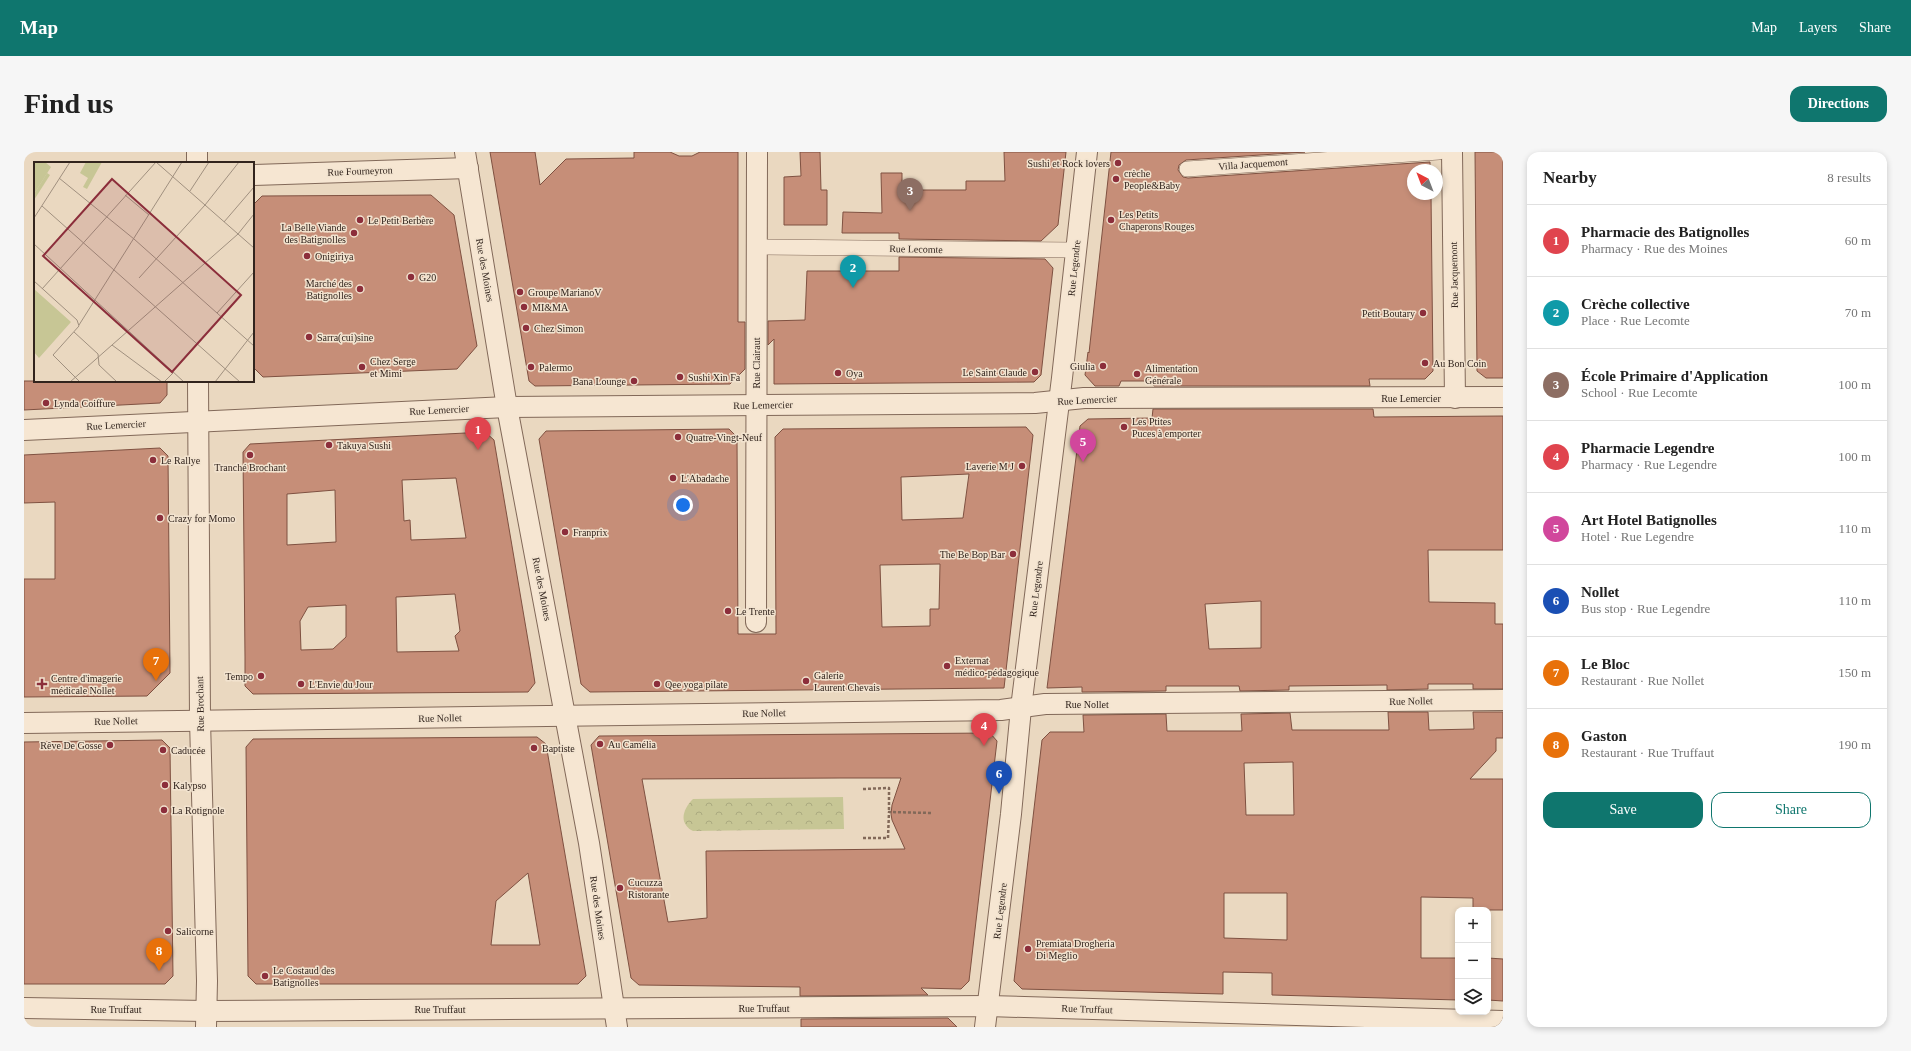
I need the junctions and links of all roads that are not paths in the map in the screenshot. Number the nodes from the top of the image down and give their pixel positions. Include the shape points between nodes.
1 (757, 152) edge
2 (1087, 152) edge
3 (1439, 152) edge
4 (1452, 152) edge
5 (466, 160) edge
6 (1187, 168) dead end
7 (254, 175) edge
8 (757, 247) junction
9 (1076, 250) junction
10 (198, 382) edge
11 (1503, 397) edge
12 (1455, 398) junction
13 (1058, 400) junction
14 (757, 405) junction
15 (507, 407) junction
16 (199, 421) junction
17 (24, 430) edge
18 (756, 622) dead end
19 (1503, 700) edge
20 (1022, 708) junction
21 (566, 716) junction
22 (200, 720) junction
23 (24, 723) edge
24 (988, 1006) junction
25 (613, 1007) junction
26 (24, 1008) edge
27 (206, 1019) edge
28 (1503, 1021) edge
29 (617, 1027) edge
30 (985, 1027) edge

1 - 8 street, Rue Clairaut
2 - 9 street, Rue Legendre
3 - 6 street, Villa Jacquemont
4 - 12 street, Rue Jacquemont
5 - 7 street, Rue Fourneyron
5 - 15 street, Rue des Moines
8 - 9 street, Rue Lecomte
8 - 14 street, Rue Clairaut
9 - 13 street, Rue Legendre
10 - 16 street, Rue Brochant
11 - 12 street, Rue Lemercier
12 - 13 street, Rue Lemercier
13 - 14 street, Rue Lemercier via 1035,403
13 - 20 street, Rue Legendre
14 - 15 street, Rue Lemercier
14 - 18 street, Rue Clairaut
15 - 16 street, Rue Lemercier
15 - 21 street, Rue des Moines
16 - 17 street, Rue Lemercier
16 - 22 street, Rue Brochant
19 - 20 street, Rue Nollet via 1045,704
20 - 21 street, Rue Nollet
20 - 24 street, Rue Legendre via 1012,814
21 - 22 street, Rue Nollet
21 - 25 street, Rue des Moines via 589,843
22 - 23 street, Rue Nollet
22 - 27 street, Rue Brochant
24 - 25 street, Rue Truffaut via 646,1009
24 - 28 street, Rue Truffaut
24 - 30 street, Rue Legendre
25 - 27 street, Rue Truffaut
25 - 29 street, Rue des Moines
26 - 27 street, Rue Truffaut

